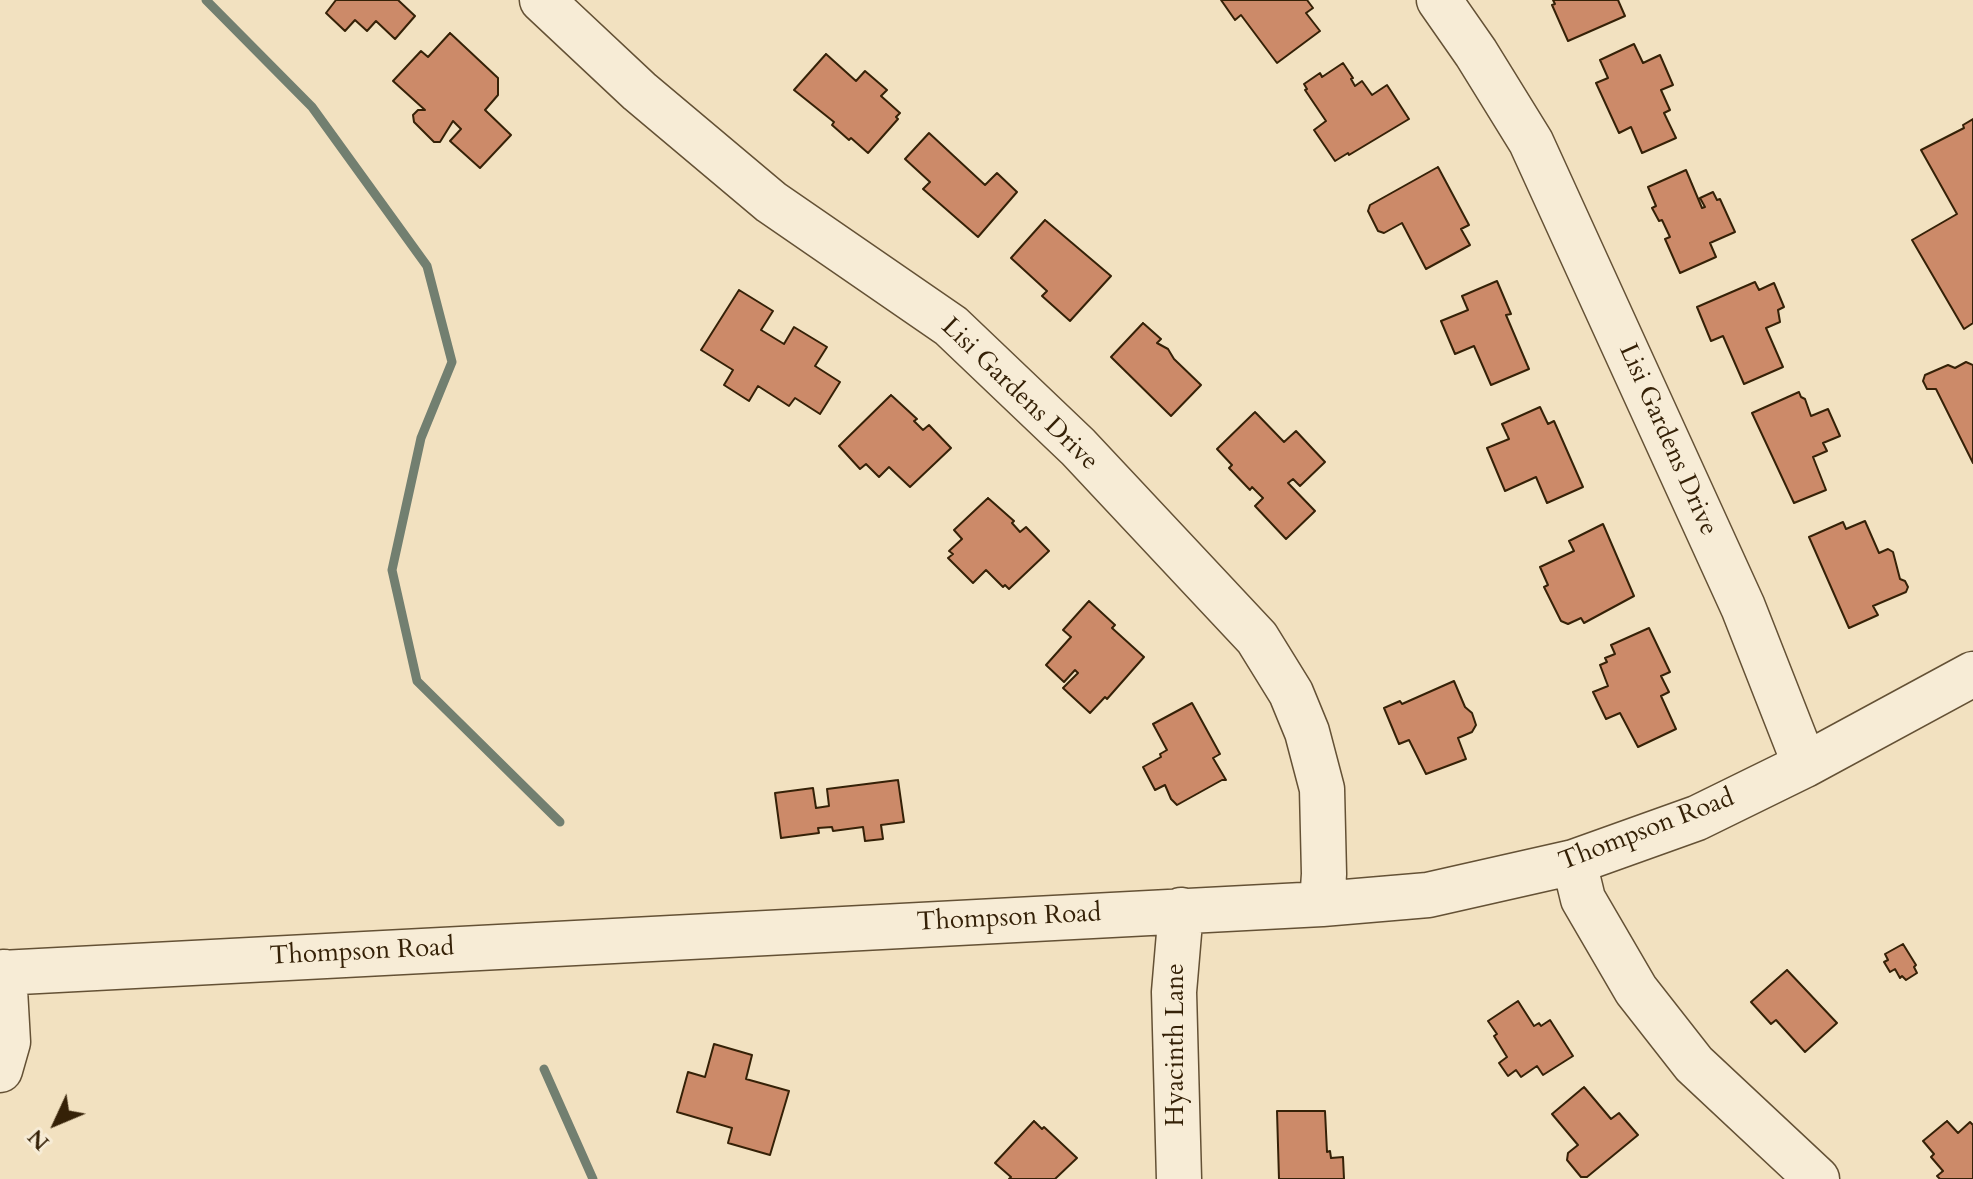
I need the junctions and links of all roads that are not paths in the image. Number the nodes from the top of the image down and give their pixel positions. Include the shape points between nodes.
1 (542, 0) edge
2 (1439, 0) edge
3 (1973, 674) edge
4 (1805, 765) junction
5 (1574, 862) junction
6 (1322, 904) junction
7 (1181, 910) junction
8 (2, 972) edge
9 (0, 1070) edge
10 (1179, 1179) edge
11 (1817, 1179) edge

1 - 6 street, Lisi Gardens Drive via 639,91 771,202 951,326 1078,447 1257,638 1291,693 1322,789
2 - 4 street, Lisi Gardens Drive via 1531,142 1743,607
3 - 4 street, Thompson Road
4 - 5 street, Thompson Road via 1697,818
5 - 6 street, Thompson Road via 1428,895
5 - 11 street via 1583,899 1636,990 1694,1064
6 - 7 street, Thompson Road
7 - 8 street, Thompson Road
7 - 10 street, Hyacinth Lane via 1174,992
8 - 9 street via 8,1042

